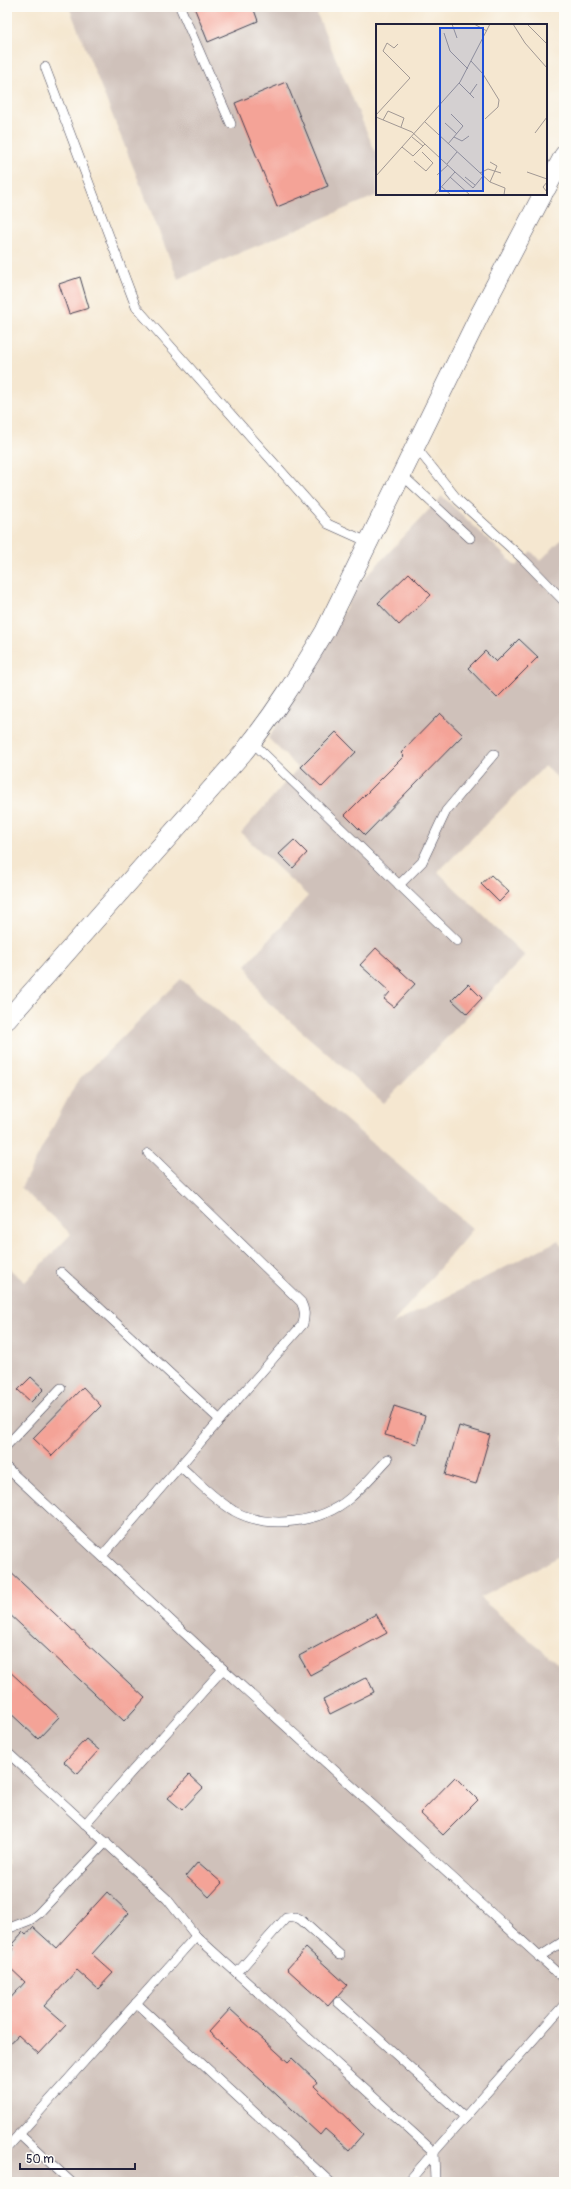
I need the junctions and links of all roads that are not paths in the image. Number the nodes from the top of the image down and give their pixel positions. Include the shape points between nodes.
1 (180, 7) edge
2 (45, 67) dead end
3 (231, 124) dead end
4 (564, 155) edge
5 (547, 187) edge
6 (542, 195) edge
7 (415, 446) junction
8 (401, 474) junction
9 (470, 538) dead end
10 (368, 542) junction
11 (564, 601) edge
12 (252, 742) junction
13 (494, 754) dead end
14 (399, 885) junction
15 (457, 941) dead end
16 (7, 1020) edge
17 (148, 1153) dead end
18 (61, 1272) dead end
19 (61, 1388) dead end
20 (220, 1420) junction
21 (7, 1445) edge
22 (388, 1459) dead end
23 (180, 1466) junction
24 (7, 1468) edge
25 (102, 1556) junction
26 (223, 1669) junction
27 (7, 1752) edge
28 (85, 1824) junction
29 (106, 1842) junction
30 (7, 1929) edge
31 (196, 1936) junction
32 (564, 1941) edge
33 (340, 1955) dead end
34 (539, 1957) junction
35 (237, 1973) junction
36 (564, 1979) edge
37 (338, 2002) dead end
38 (136, 2003) junction
39 (564, 2005) edge
40 (465, 2117) junction
41 (19, 2134) junction
42 (7, 2148) edge
43 (434, 2152) junction
44 (71, 2182) edge
45 (330, 2182) edge
46 (408, 2182) edge
47 (435, 2182) edge

1 - 3 lane
2 - 10 lane via 130,297 136,307 328,524
4 - 5 street
6 - 7 street
7 - 8 street
7 - 11 lane via 458,500
8 - 9 lane
8 - 10 street
10 - 12 street via 325,630 298,676
12 - 14 lane
12 - 16 street
13 - 14 lane via 446,812 422,862
14 - 15 lane
17 - 20 lane via 301,1302 304,1310 302,1324
18 - 20 lane
19 - 21 lane
20 - 23 lane
22 - 23 lane via 340,1505 310,1518 290,1521 251,1518 235,1511
23 - 25 lane
24 - 25 lane
25 - 26 lane
26 - 28 lane
26 - 34 lane
27 - 28 lane
28 - 29 lane
29 - 30 lane via 38,1914
29 - 31 lane via 167,1898
31 - 35 lane
31 - 38 lane
32 - 34 lane
33 - 35 lane via 300,1919 291,1916 286,1918
34 - 36 lane
35 - 43 lane
37 - 40 lane
38 - 41 lane
38 - 45 lane
39 - 40 lane
40 - 43 lane
41 - 42 lane
41 - 44 lane
43 - 46 lane
43 - 47 lane

